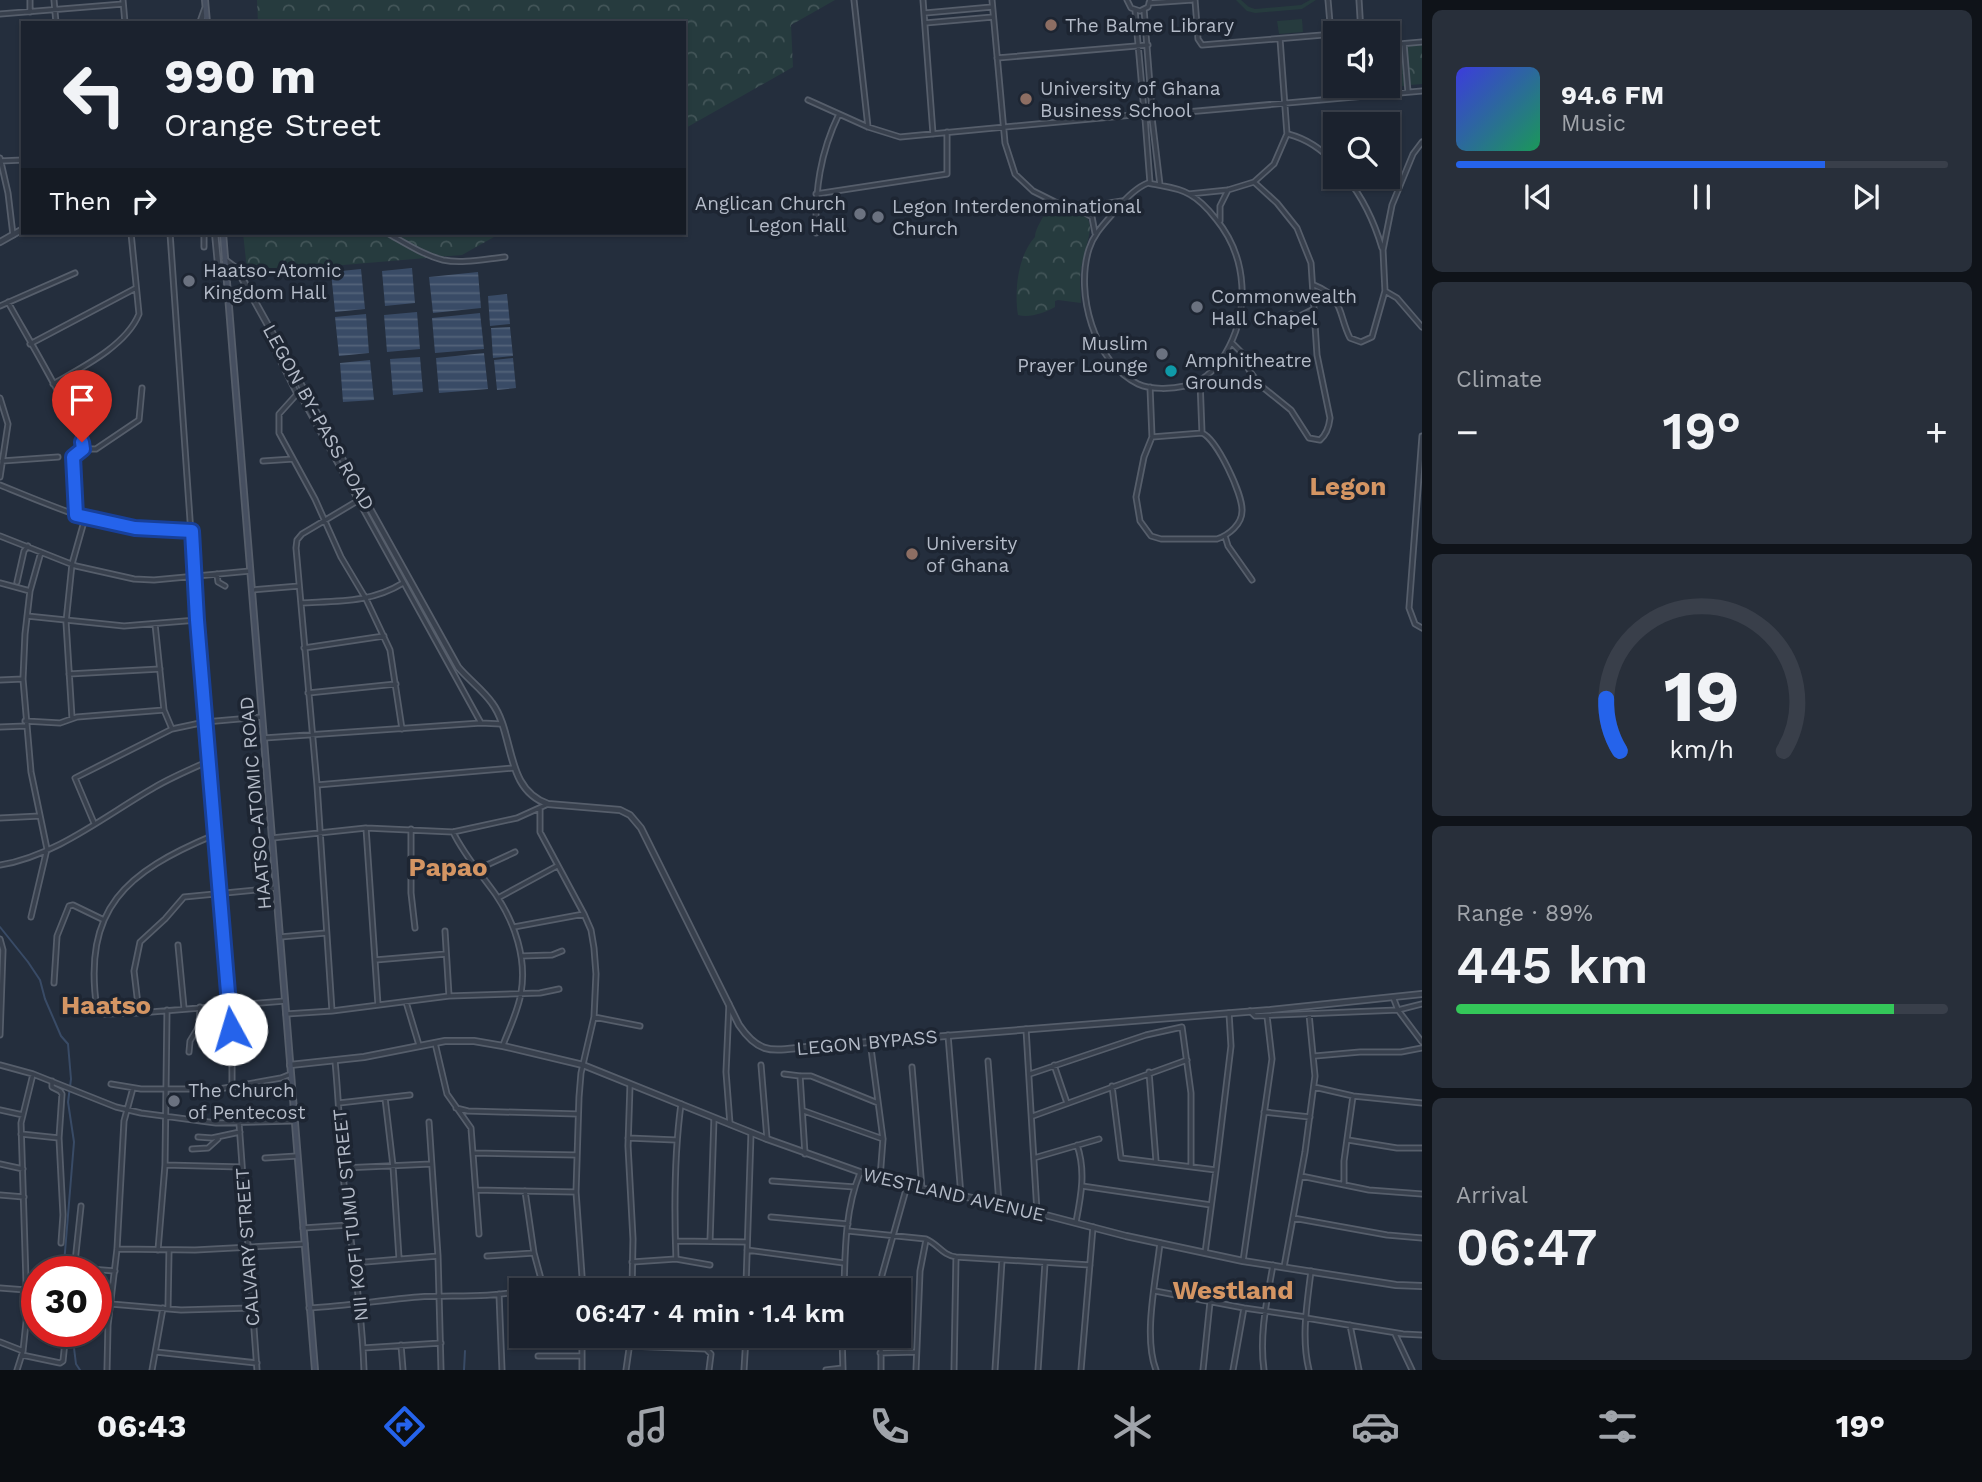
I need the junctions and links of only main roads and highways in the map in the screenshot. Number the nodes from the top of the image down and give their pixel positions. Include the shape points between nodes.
1 (205, 0) edge
2 (207, 21) edge
3 (223, 235) edge
4 (315, 1370) edge

1 - 2 main road
3 - 4 main road, HAATSO-ATOMIC ROAD

